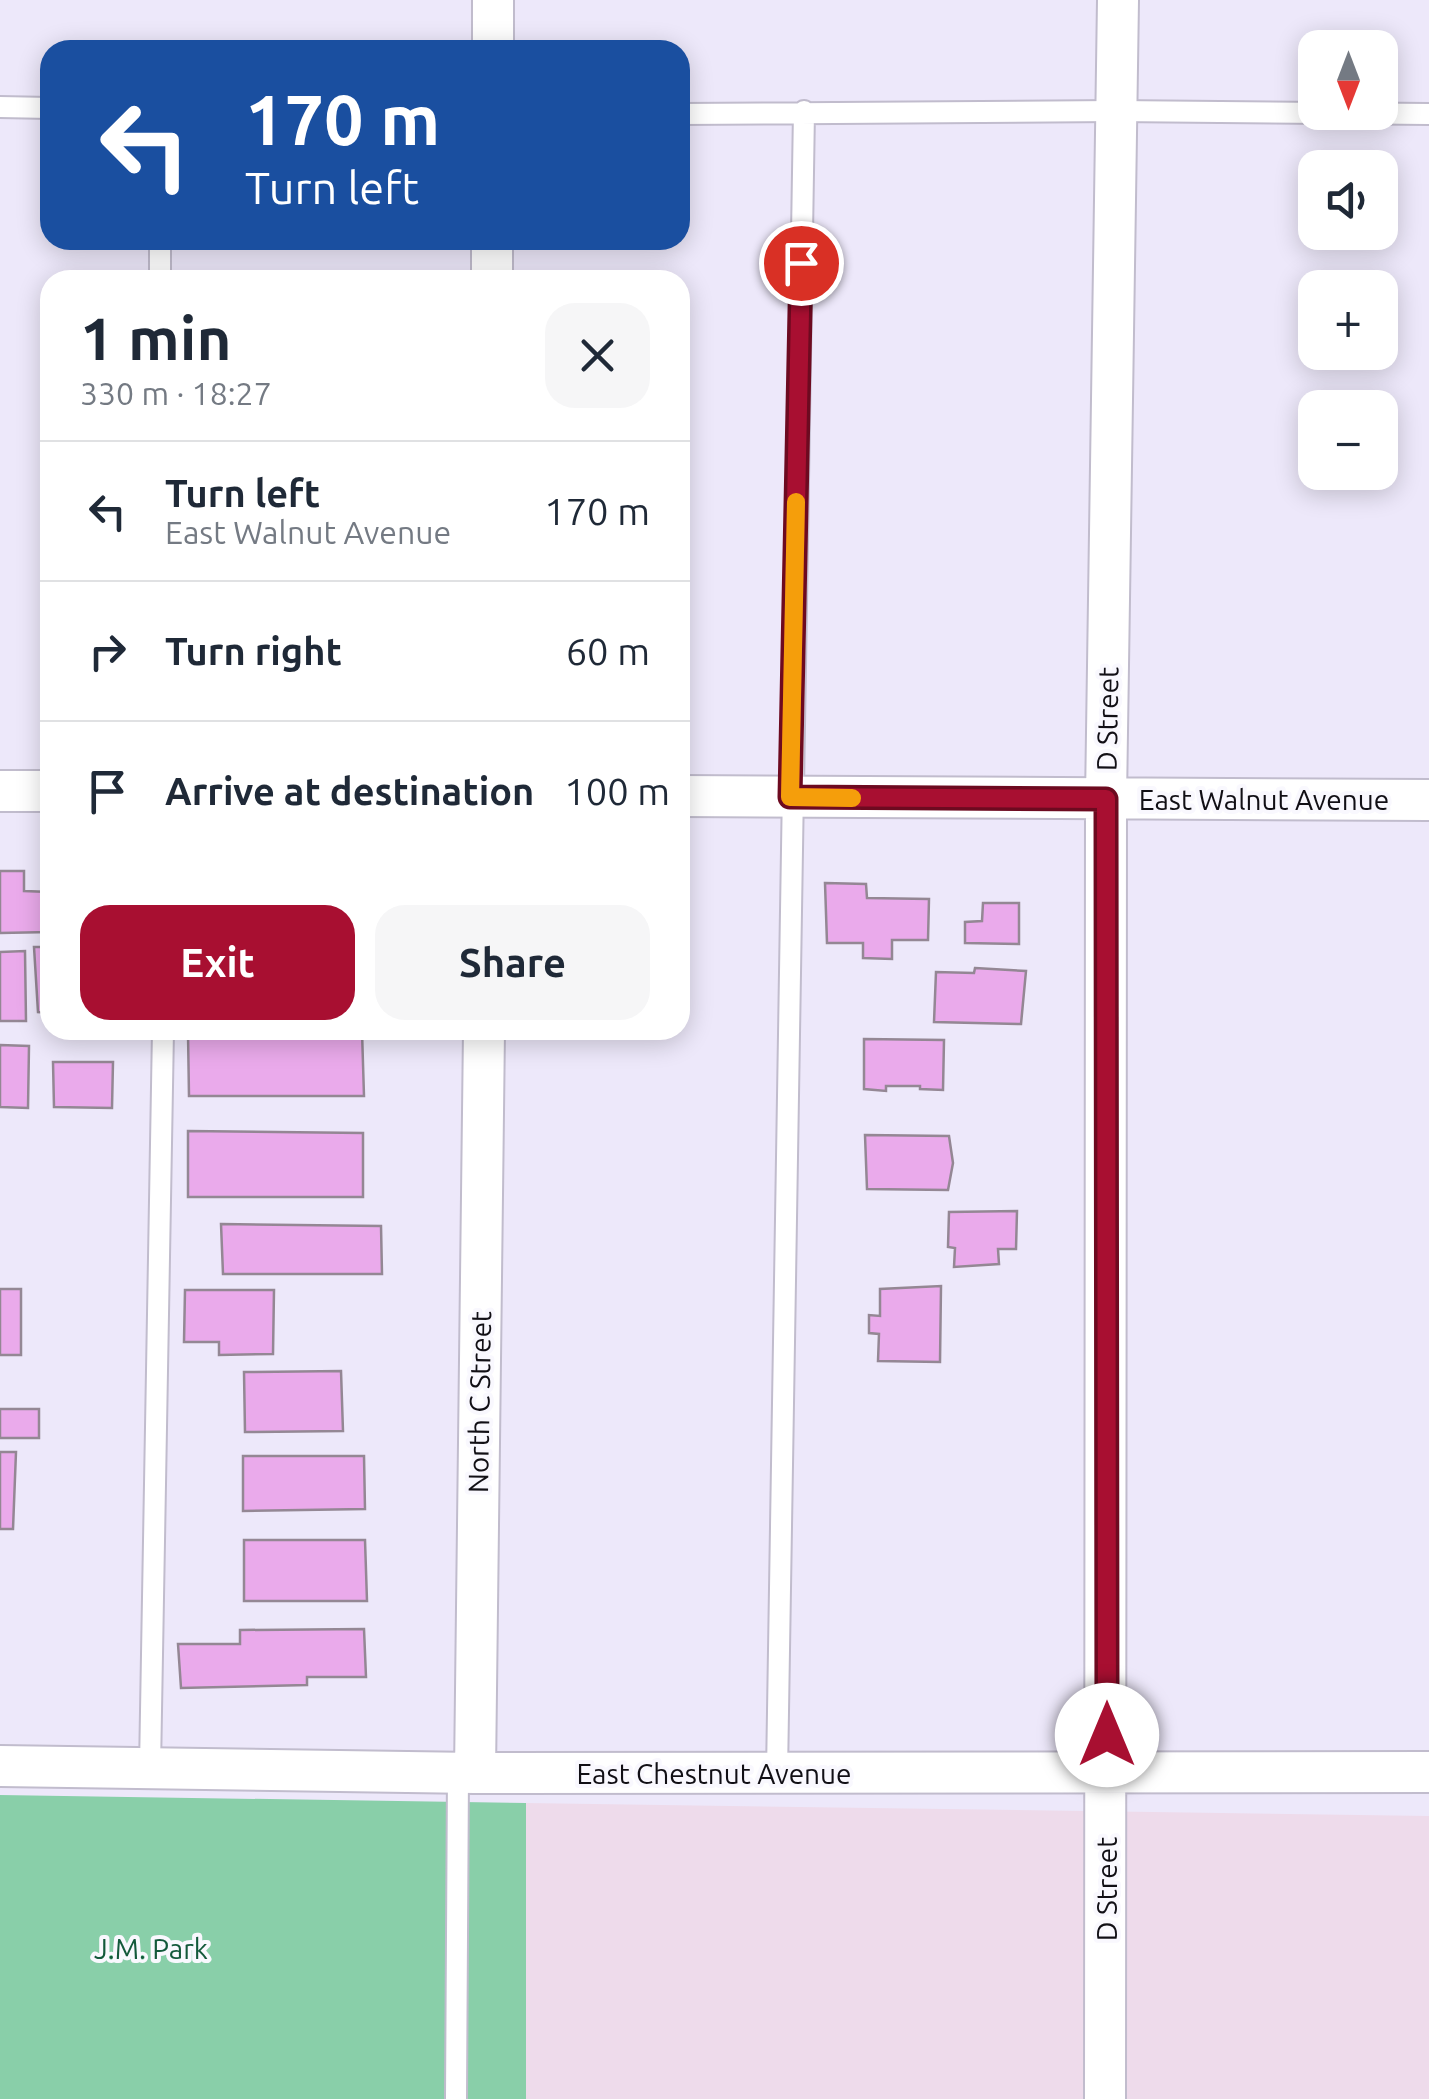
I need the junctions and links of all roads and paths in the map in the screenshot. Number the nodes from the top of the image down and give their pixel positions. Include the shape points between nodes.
1 (492, 0) edge
2 (1118, 0) edge
3 (493, 40) edge
4 (0, 107) edge
5 (40, 108) edge
6 (804, 111) junction
7 (1116, 111) junction
8 (690, 114) edge
9 (1429, 114) edge
10 (0, 791) edge
11 (40, 791) edge
12 (690, 796) edge
13 (790, 797) junction
14 (1106, 799) junction
15 (1429, 800) edge
16 (162, 1040) edge
17 (484, 1040) edge
18 (0, 1766) edge
19 (150, 1768) junction
20 (1429, 1772) edge
21 (467, 1773) junction
22 (777, 1774) junction
23 (1107, 1774) junction
24 (456, 2099) edge
25 (1104, 2099) edge

1 - 3 street
2 - 7 street, D Street
4 - 5 lane
6 - 7 lane
6 - 8 lane
6 - 13 lane
7 - 9 lane
7 - 14 street, D Street
10 - 11 street
12 - 13 street, East Walnut Avenue
13 - 14 street, East Walnut Avenue
13 - 22 lane
14 - 15 street, East Walnut Avenue
14 - 23 street, D Street
16 - 19 lane
17 - 21 street, North C Street
18 - 19 street, East Chestnut Avenue
19 - 21 street, East Chestnut Avenue
20 - 23 street, East Chestnut Avenue
21 - 22 street, East Chestnut Avenue
21 - 24 lane
22 - 23 street, East Chestnut Avenue
23 - 25 street, D Street

